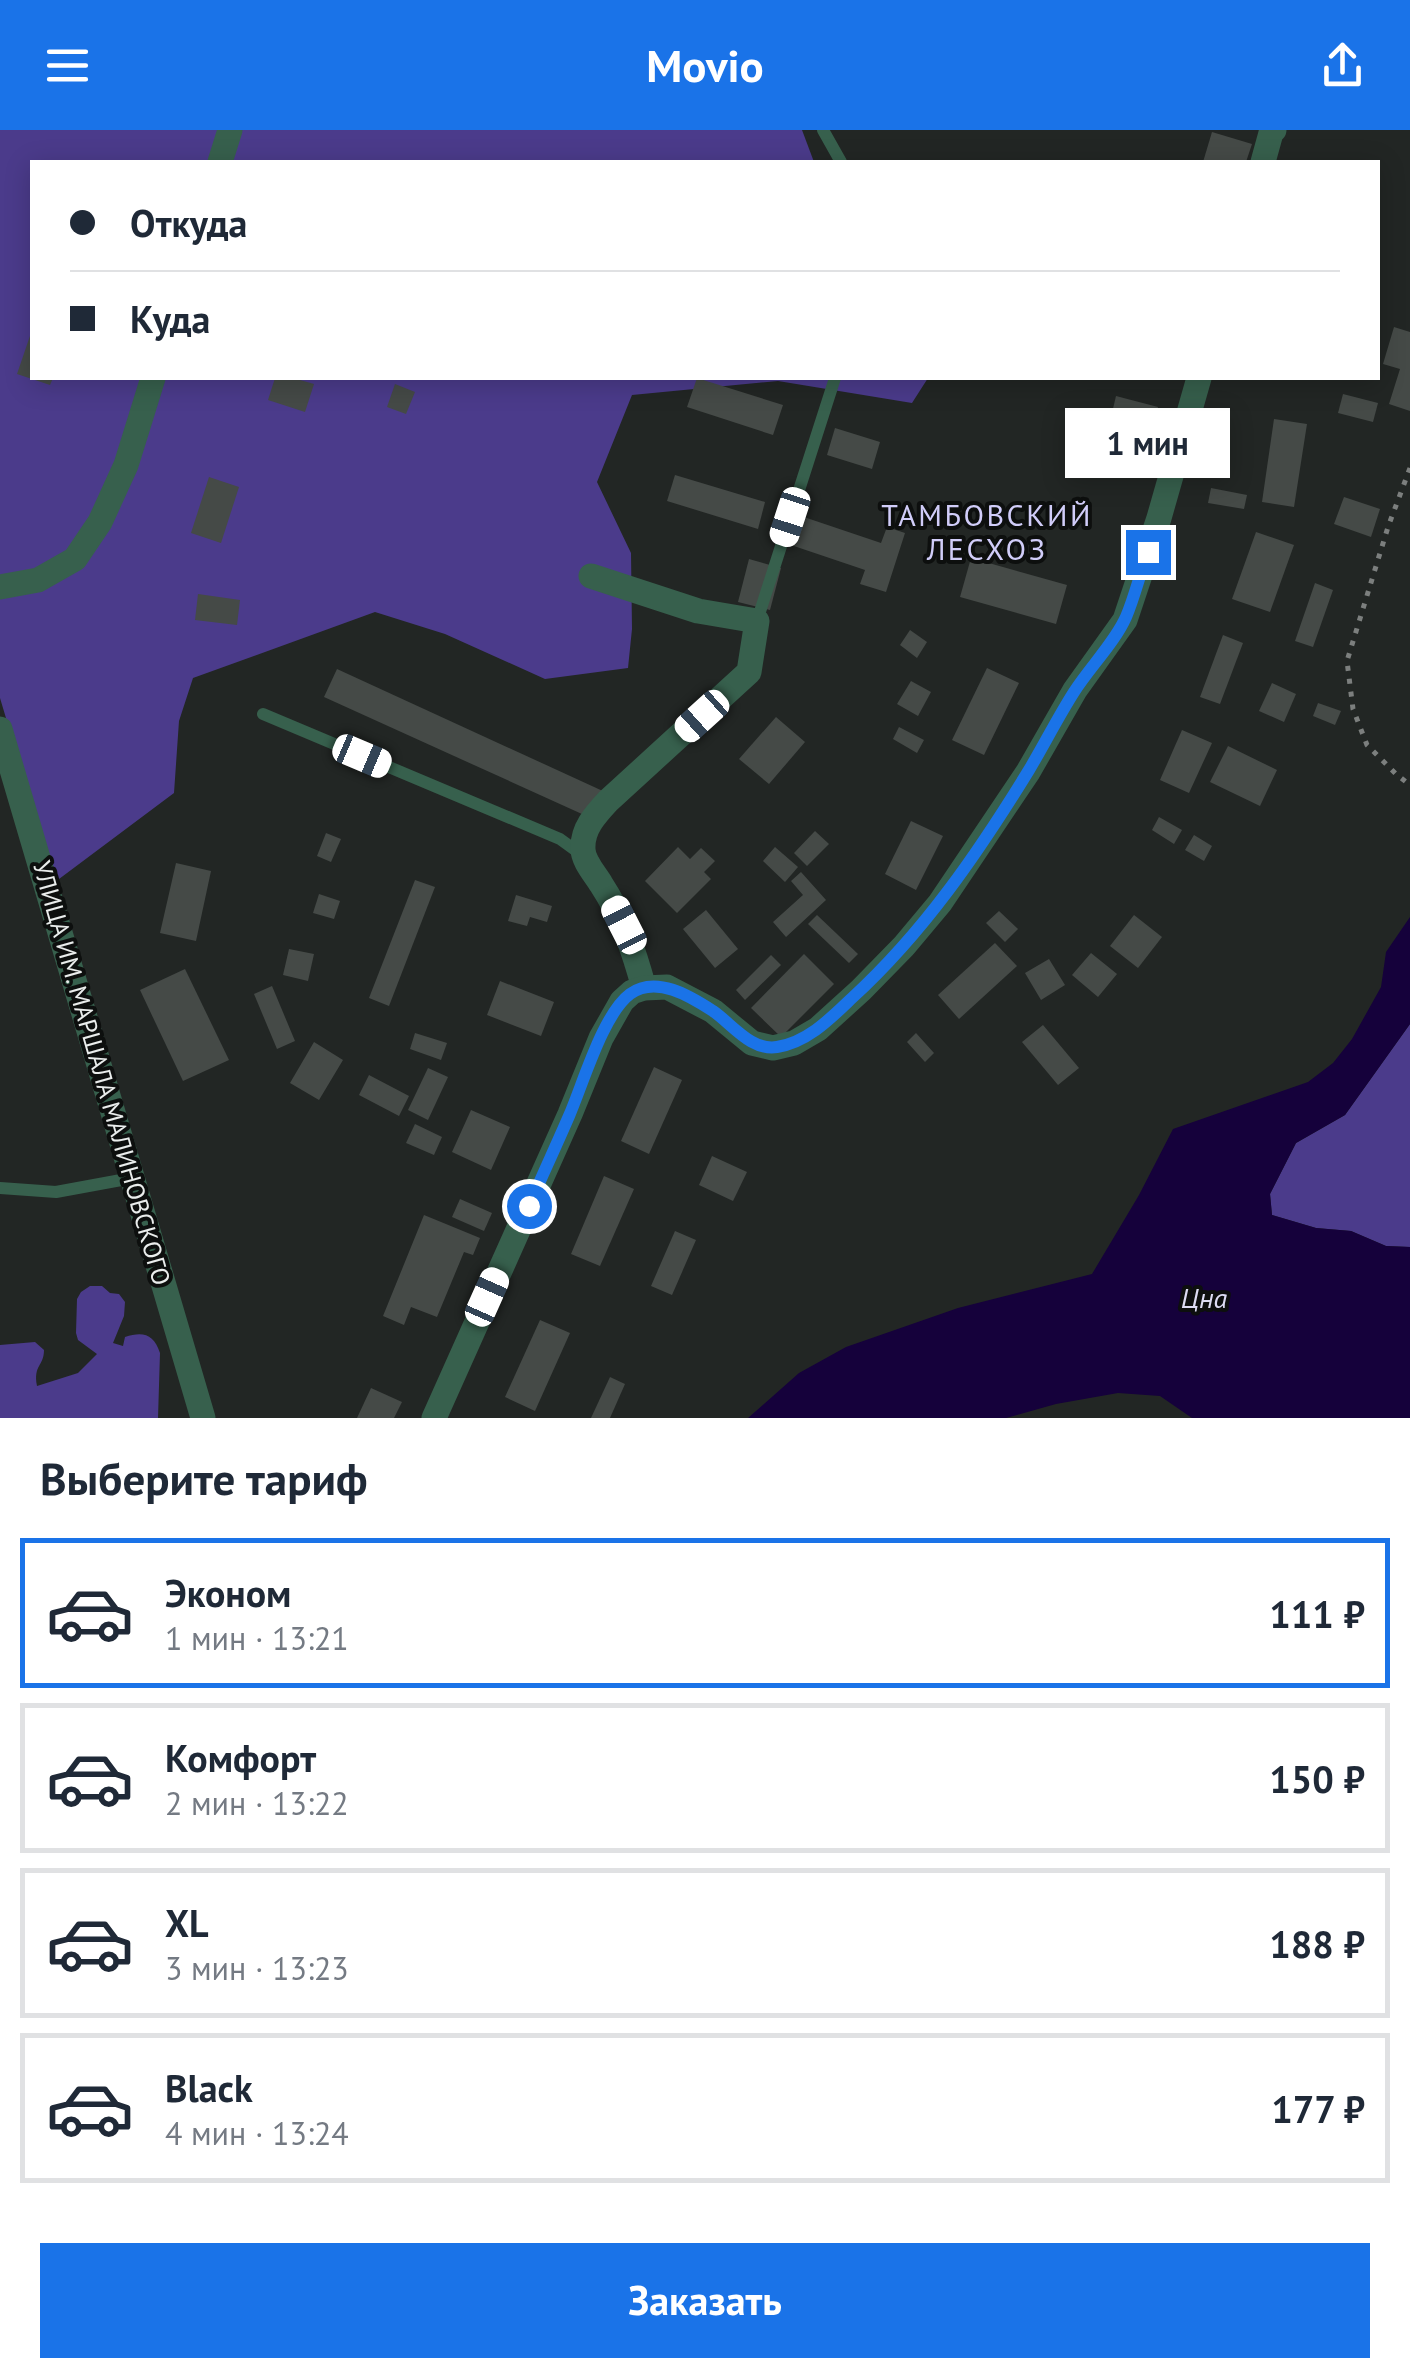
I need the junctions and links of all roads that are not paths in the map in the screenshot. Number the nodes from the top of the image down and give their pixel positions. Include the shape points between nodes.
1 (230, 130) edge
2 (823, 130) edge
3 (1274, 130) edge
4 (221, 160) edge
5 (839, 160) edge
6 (1264, 160) edge
7 (153, 380) edge
8 (835, 380) edge
9 (1198, 380) edge
10 (591, 576) dead end
11 (0, 587) edge
12 (757, 622) junction
13 (264, 714) dead end
14 (0, 728) edge
15 (582, 855) junction
16 (644, 988) junction
17 (132, 1178) junction
18 (0, 1188) edge
19 (204, 1418) edge
20 (434, 1418) edge

1 - 4 street
2 - 5 lane
3 - 6 street
7 - 11 street via 126,465 75,559 38,580
8 - 12 lane
9 - 16 street via 1125,620 980,846 904,946 818,1030 773,1048 752,1043 676,991
10 - 12 street via 698,611
12 - 15 street via 749,672 608,800 589,824
13 - 15 lane via 560,839
14 - 17 street, УЛИЦА ИМ. МАРШАЛА МАЛИНОВСКОГО
15 - 16 street via 624,925
16 - 20 street via 622,1002 600,1038
17 - 18 lane via 56,1192
17 - 19 street, УЛИЦА ИМ. МАРШАЛА МАЛИНОВСКОГО

